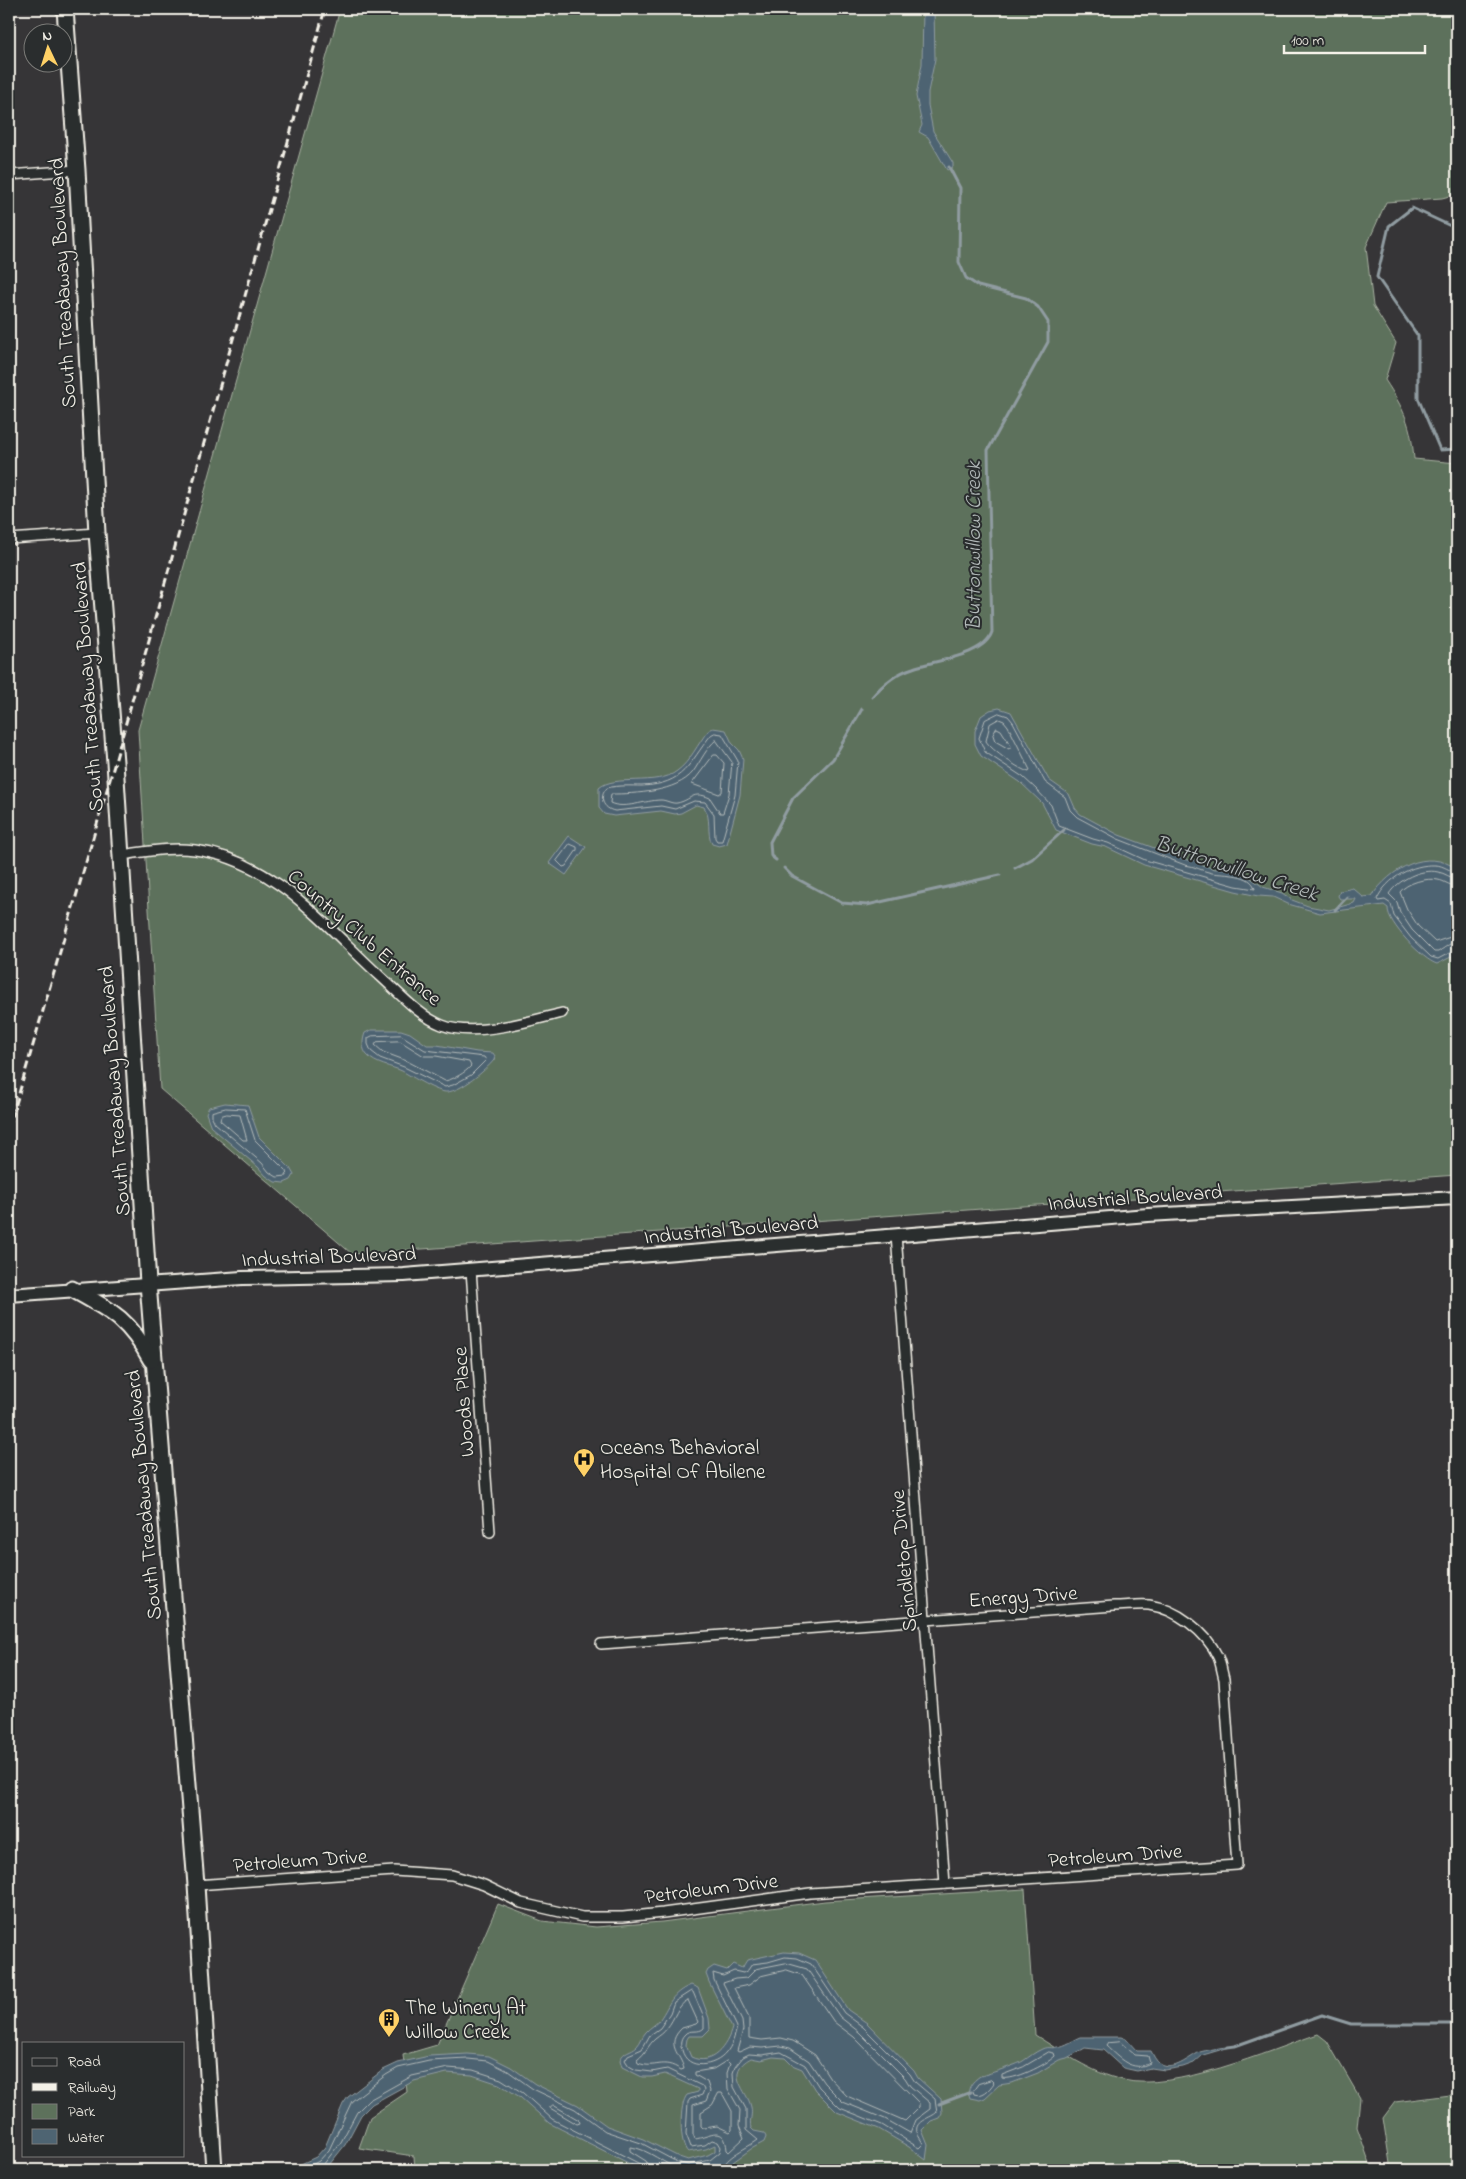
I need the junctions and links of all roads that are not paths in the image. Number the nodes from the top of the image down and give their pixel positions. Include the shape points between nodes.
1 (65, 9) edge
2 (77, 170) junction
3 (9, 175) edge
4 (97, 533) junction
5 (9, 539) edge
6 (120, 855) junction
7 (562, 1013) dead end
8 (1457, 1198) edge
9 (896, 1235) junction
10 (471, 1270) junction
11 (148, 1284) junction
12 (72, 1290) junction
13 (9, 1295) edge
14 (154, 1367) junction
15 (490, 1532) dead end
16 (926, 1620) junction
17 (601, 1644) dead end
18 (1237, 1865) joint
19 (945, 1884) junction
20 (196, 1885) junction
21 (214, 2164) edge

1 - 2 main road, South Treadaway Boulevard
2 - 3 street
2 - 4 main road, South Treadaway Boulevard
4 - 5 street
4 - 6 main road, South Treadaway Boulevard
6 - 7 street, Country Club Entrance via 165,849 194,850 219,854 252,867 285,888 396,990 425,1015 443,1025 477,1029
6 - 11 main road, South Treadaway Boulevard
8 - 9 main road, Industrial Boulevard via 1148,1215
9 - 10 main road, Industrial Boulevard
9 - 16 street, Spindletop Drive
10 - 11 main road, Industrial Boulevard via 395,1276
10 - 15 street, Woods Place
11 - 12 main road, Industrial Boulevard
11 - 14 main road, South Treadaway Boulevard
12 - 13 main road, Industrial Boulevard
12 - 14 main road via 113,1312 138,1337
14 - 20 main road, South Treadaway Boulevard
16 - 17 street, Energy Drive
16 - 18 street, Energy Drive via 1148,1605 1168,1610 1187,1621 1202,1634 1217,1656 1224,1679
16 - 19 street, Spindletop Drive
18 - 19 street, Petroleum Drive
19 - 20 street, Petroleum Drive via 810,1893 623,1917 582,1917 521,1903 484,1885 452,1875 424,1872 394,1871
20 - 21 main road, South Treadaway Boulevard

